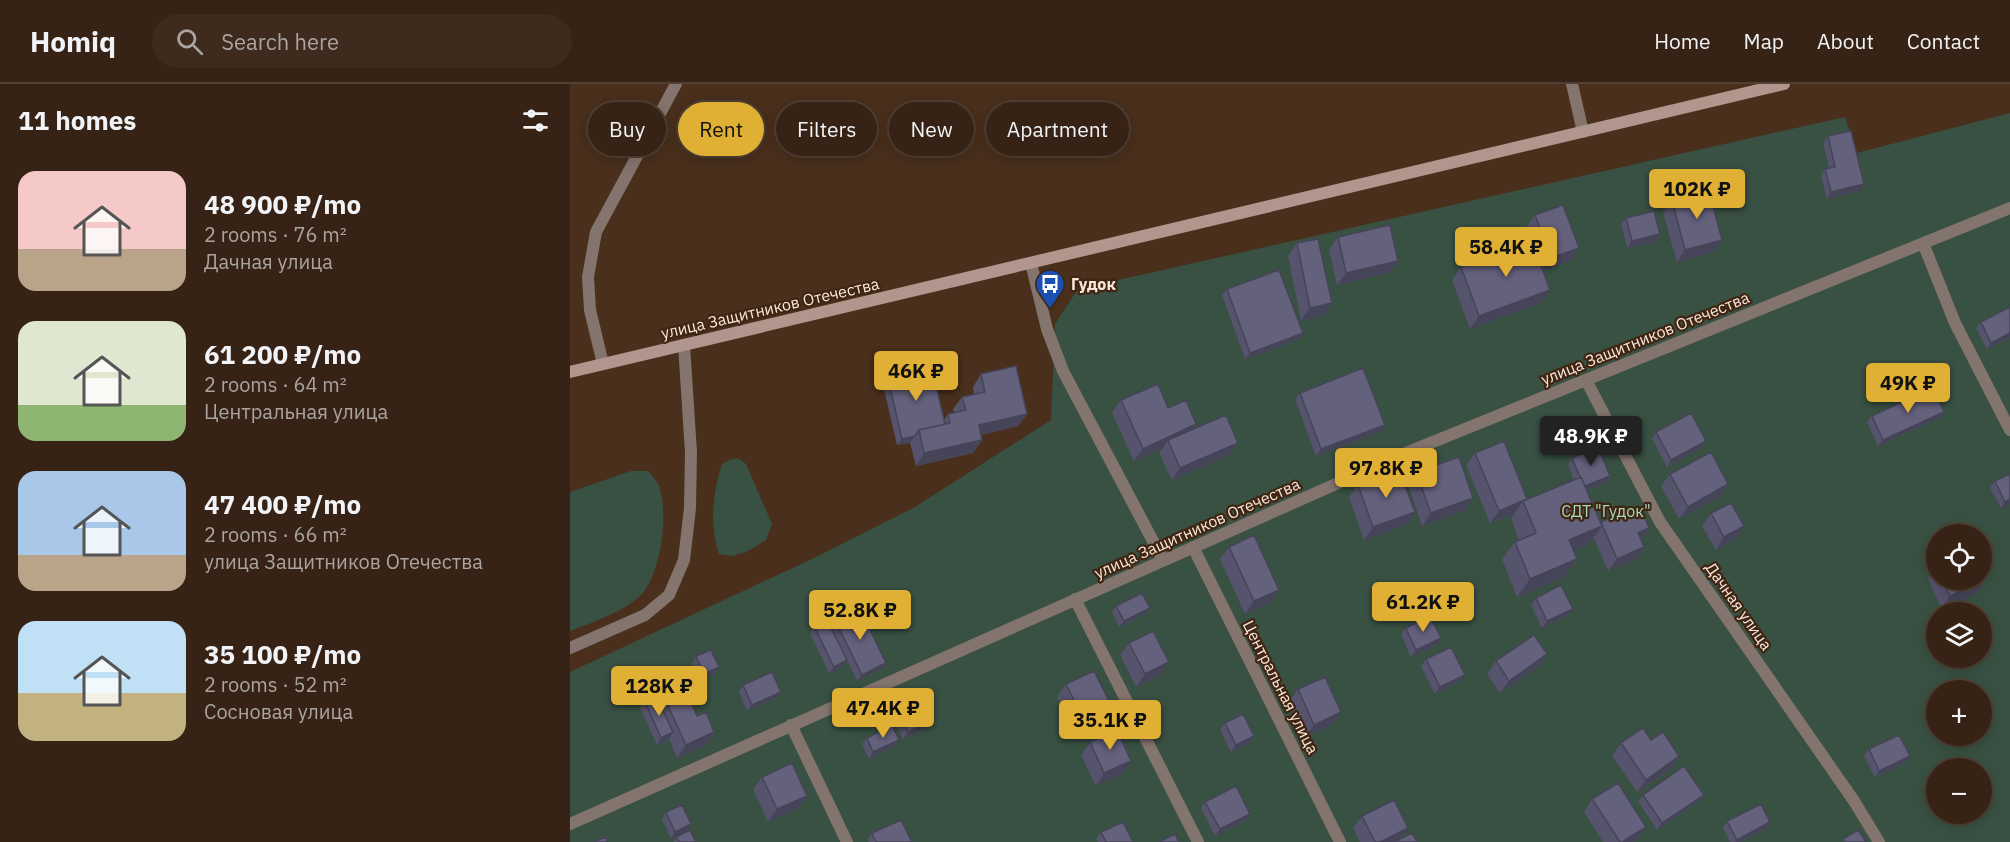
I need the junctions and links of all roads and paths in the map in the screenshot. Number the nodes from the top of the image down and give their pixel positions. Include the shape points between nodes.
1 (676, 84) edge
2 (1572, 84) edge
3 (1784, 84) edge
4 (1583, 132) junction
5 (2010, 208) edge
6 (1923, 243) junction
7 (1031, 263) junction
8 (684, 345) junction
9 (603, 364) junction
10 (570, 372) edge
11 (1586, 380) junction
12 (2010, 430) edge
13 (1193, 547) junction
14 (1162, 560) junction
15 (1075, 599) junction
16 (570, 648) edge
17 (791, 725) junction
18 (570, 824) edge
19 (847, 842) edge
20 (1198, 842) edge
21 (1340, 842) edge
22 (1879, 842) edge

1 - 9 street via 596,232 588,277 590,310
2 - 4 street
3 - 4 main road, улица Защитников Отечества
4 - 7 main road, улица Защитников Отечества
5 - 6 street, улица Защитников Отечества
6 - 11 street, улица Защитников Отечества
6 - 12 street via 1955,323
7 - 8 main road, улица Защитников Отечества
7 - 14 street via 1047,329 1063,371
8 - 9 main road, улица Защитников Отечества
8 - 16 street via 691,453 684,560 669,595 645,615
9 - 10 main road, улица Защитников Отечества
11 - 13 street, улица Защитников Отечества via 1408,452
11 - 22 street, Дачная улица via 1660,522
13 - 14 street, улица Защитников Отечества
13 - 21 street, Центральная улица
14 - 15 street, улица Защитников Отечества
15 - 17 street, улица Защитников Отечества
15 - 20 street
17 - 18 street, улица Защитников Отечества
17 - 19 street

